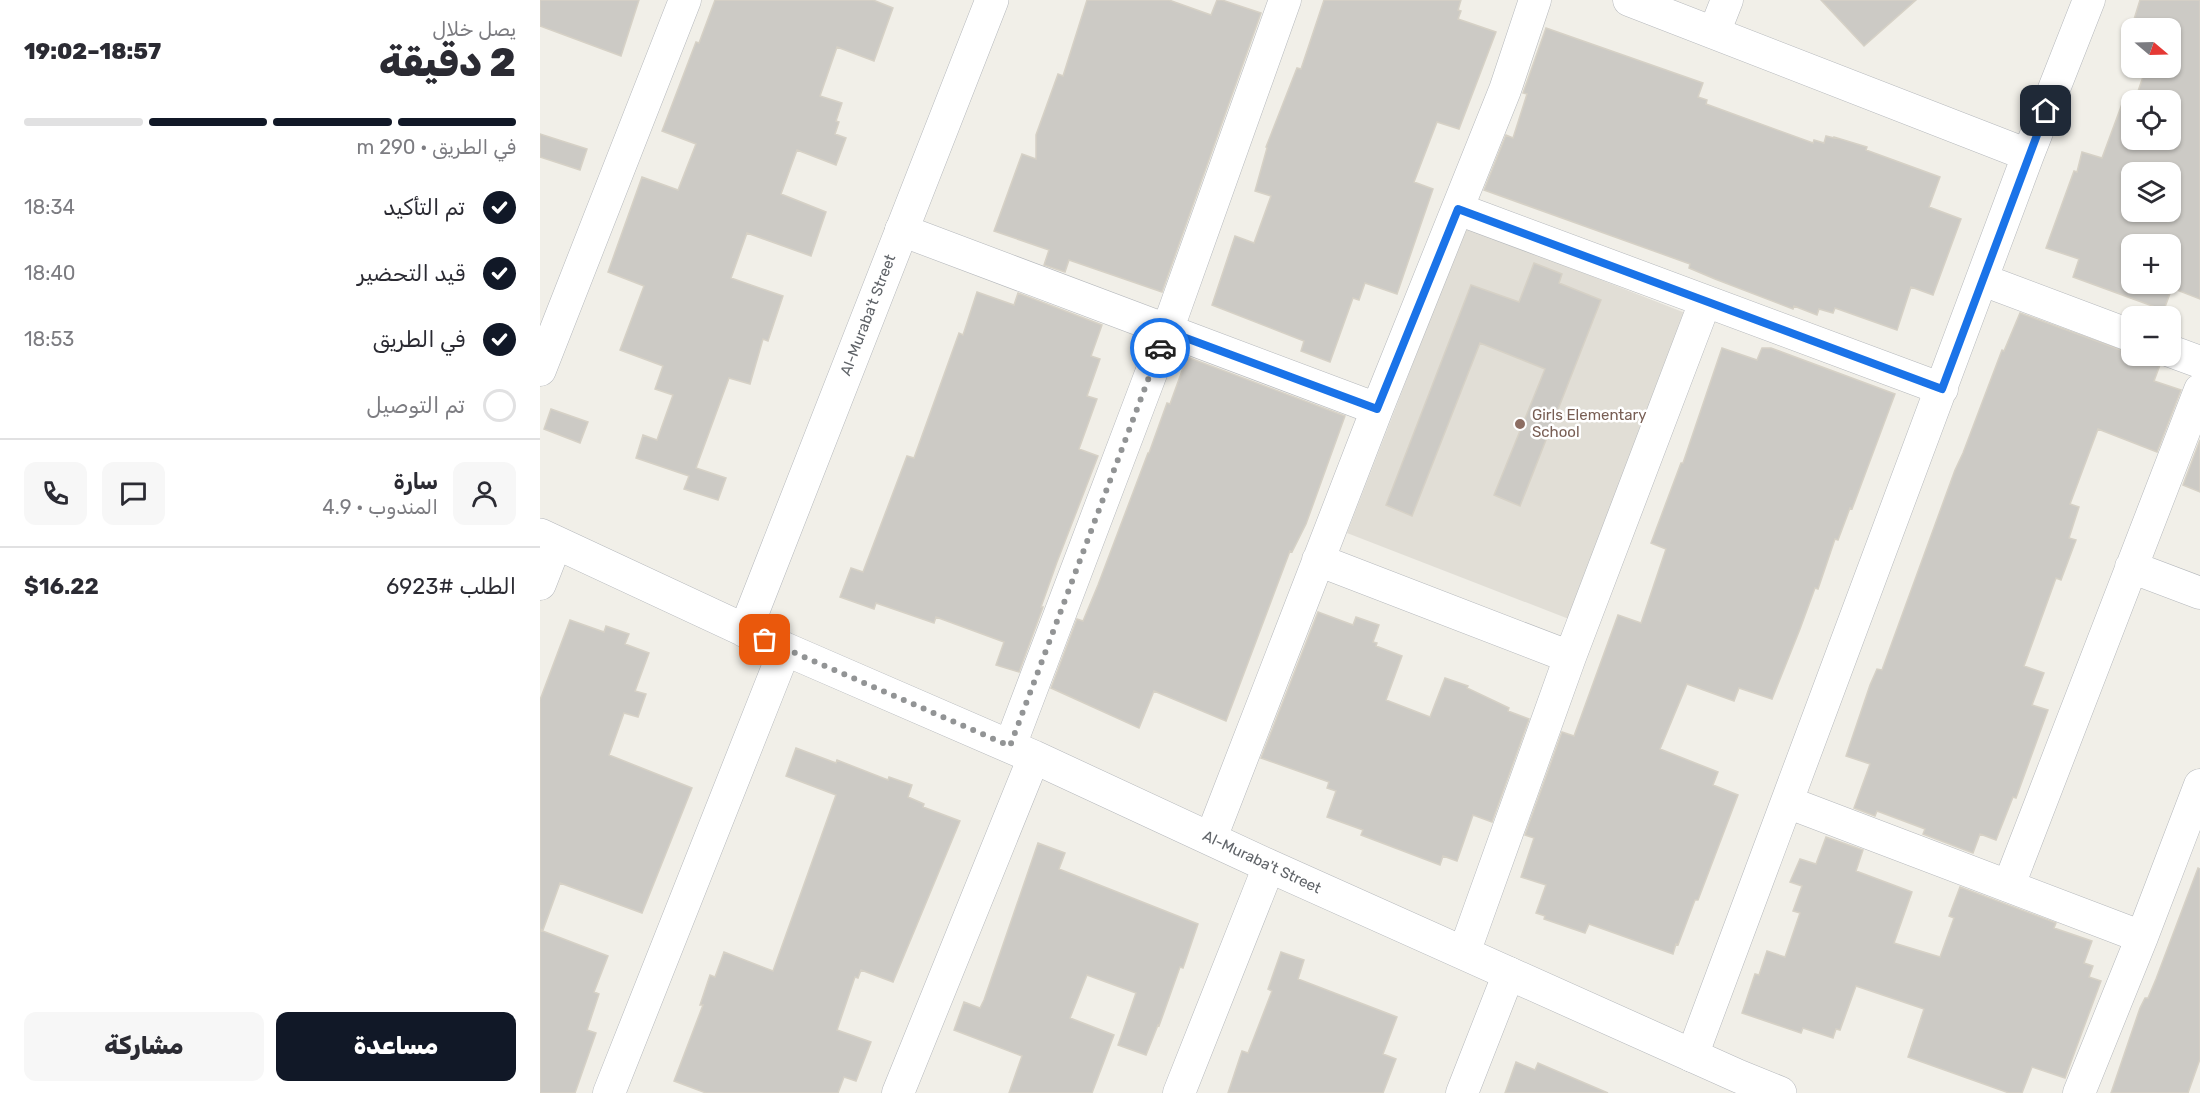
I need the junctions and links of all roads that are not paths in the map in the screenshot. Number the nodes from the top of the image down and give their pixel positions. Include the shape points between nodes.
1 (685, 0) edge
2 (992, 0) edge
3 (1286, 0) edge
4 (1535, 0) edge
5 (1629, 0) edge
6 (1727, 0) edge
7 (2089, 0) edge
8 (1714, 33) junction
9 (2028, 155) junction
10 (1458, 209) junction
11 (901, 230) junction
12 (1983, 280) junction
13 (1705, 302) junction
14 (1167, 331) junction
15 (2121, 332) edge
16 (2181, 355) edge
17 (2200, 362) edge
18 (540, 370) edge
19 (1942, 389) junction
20 (2200, 390) edge
21 (1377, 409) junction
22 (548, 539) edge
23 (1318, 561) junction
24 (2131, 567) junction
25 (540, 584) edge
26 (2200, 593) edge
27 (746, 631) junction
28 (785, 649) junction
29 (1570, 657) junction
30 (1022, 751) junction
31 (2200, 784) edge
32 (1787, 802) junction
33 (1210, 838) junction
34 (1269, 866) junction
35 (2008, 885) junction
36 (2142, 937) junction
37 (1464, 953) junction
38 (1509, 974) junction
39 (1692, 1056) junction
40 (1735, 1085) edge
41 (609, 1093) edge
42 (898, 1093) edge
43 (1179, 1093) edge
44 (1462, 1093) edge
45 (1780, 1093) edge
46 (2079, 1093) edge

1 - 18 street
2 - 11 street, Al-Muraba't Street
3 - 14 street
4 - 10 street
5 - 8 street
6 - 8 street
7 - 9 street
8 - 9 street
9 - 12 street
10 - 13 street
10 - 21 street
11 - 14 street
11 - 27 street, Al-Muraba't Street
12 - 15 street
12 - 19 street
13 - 19 street
13 - 29 street
14 - 21 street
14 - 30 street
16 - 17 street
19 - 32 street
20 - 24 street
21 - 23 street
22 - 25 street
22 - 27 street, Al-Muraba't Street
23 - 29 street
23 - 33 street
24 - 26 street
24 - 35 street
27 - 28 street, Al-Muraba't Street
28 - 30 street, Al-Muraba't Street
28 - 41 street
29 - 37 street
30 - 33 street, Al-Muraba't Street
30 - 42 street
31 - 36 street
32 - 35 street
32 - 39 street
33 - 34 street, Al-Muraba't Street
34 - 37 street, Al-Muraba't Street
34 - 43 street
35 - 36 street
36 - 46 street
37 - 38 street, Al-Muraba't Street
38 - 39 street, Al-Muraba't Street
38 - 44 street
39 - 40 street, Al-Muraba't Street
40 - 45 street, Al-Muraba't Street

